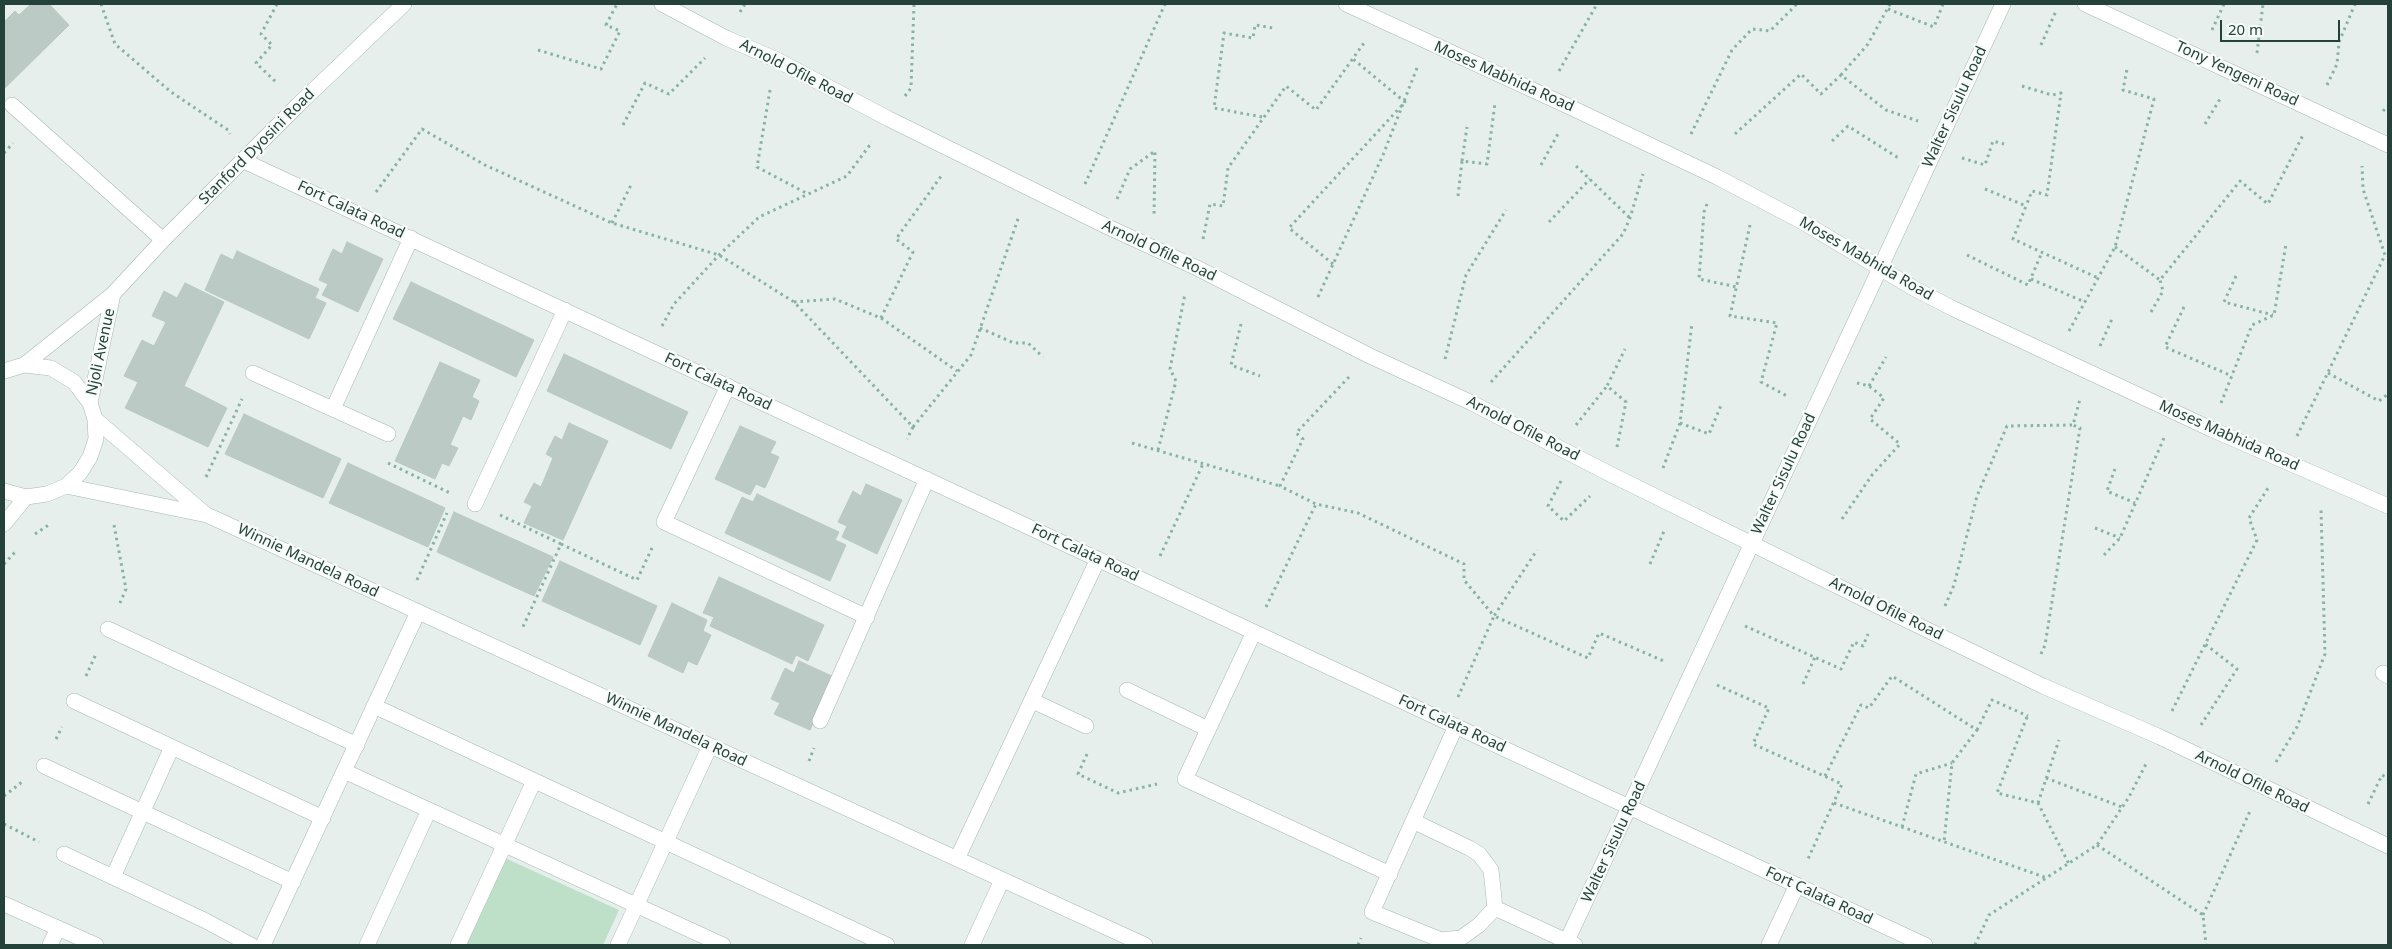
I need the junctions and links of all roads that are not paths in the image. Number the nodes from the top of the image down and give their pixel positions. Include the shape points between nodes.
1 (404, 4) edge
2 (662, 4) edge
3 (1346, 4) edge
4 (2003, 4) edge
5 (2085, 4) edge
6 (12, 105) dead end
7 (2388, 145) edge
8 (244, 161) junction
9 (411, 238) junction
10 (163, 240) junction
11 (1880, 267) junction
12 (113, 294) junction
13 (565, 310) junction
14 (24, 365) junction
15 (4, 370) edge
16 (253, 372) road end
17 (728, 386) junction
18 (90, 403) junction
19 (334, 409) junction
20 (95, 419) junction
21 (388, 434) dead end
22 (927, 479) junction
23 (66, 486) junction
24 (4, 491) edge
25 (26, 497) junction
26 (475, 504) road end
27 (2388, 506) edge
28 (207, 515) junction
29 (4, 524) edge
30 (1752, 544) junction
31 (1098, 559) junction
32 (411, 609) junction
33 (867, 617) junction
34 (108, 629) dead end
35 (1254, 632) junction
36 (1127, 690) dead end
37 (1033, 701) junction
38 (74, 702) dead end
39 (374, 706) junction
40 (820, 721) road end
41 (1086, 726) road end
42 (1456, 726) junction
43 (1208, 729) junction
44 (357, 745) junction
45 (710, 746) junction
46 (172, 747) junction
47 (44, 766) dead end
48 (344, 771) junction
49 (534, 781) junction
50 (1630, 807) junction
51 (429, 810) junction
52 (142, 811) junction
53 (323, 818) junction
54 (1413, 821) junction
55 (665, 842) junction
56 (504, 845) junction
57 (2388, 846) edge
58 (64, 854) road end
59 (957, 859) junction
60 (1390, 874) junction
61 (112, 877) junction
62 (1002, 880) junction
63 (293, 882) junction
64 (1797, 885) junction
65 (4, 904) edge
66 (636, 905) junction
67 (1495, 908) junction
68 (58, 928) junction
69 (1569, 944) edge
70 (50, 945) edge
71 (96, 945) edge
72 (251, 945) edge
73 (263, 945) edge
74 (367, 945) edge
75 (458, 945) edge
76 (618, 945) edge
77 (723, 945) edge
78 (887, 945) edge
79 (972, 945) edge
80 (1144, 945) edge
81 (1769, 945) edge
82 (1925, 945) edge

1 - 8 street, Stanford Dyosini Road
2 - 30 street, Arnold Ofile Road
3 - 11 street, Moses Mabhida Road via 1651,145 1756,198
4 - 11 street, Walter Sisulu Road
5 - 7 street, Tony Yengeni Road
6 - 10 street
8 - 9 street, Fort Calata Road
8 - 10 street, Stanford Dyosini Road
9 - 13 street, Fort Calata Road
9 - 19 street
10 - 12 street, Stanford Dyosini Road
11 - 27 street, Moses Mabhida Road via 1954,309 2087,372
11 - 30 street, Walter Sisulu Road
12 - 14 street, Njoli Avenue
12 - 18 street, Njoli Avenue
13 - 17 street, Fort Calata Road
13 - 26 street
14 - 15 street
14 - 18 street via 59,372 74,382
16 - 19 street
17 - 22 street, Fort Calata Road
17 - 33 street via 664,522
18 - 20 street
19 - 21 street
20 - 23 street via 96,439 90,457
20 - 28 street, Winnie Mandela Road
22 - 31 street, Fort Calata Road
22 - 33 street
23 - 25 street via 47,494
23 - 28 street, Winnie Mandela Road
24 - 25 street
25 - 29 street
28 - 32 street, Winnie Mandela Road
30 - 50 street, Walter Sisulu Road
30 - 57 street, Arnold Ofile Road via 2043,686 2186,749
31 - 35 street, Fort Calata Road
31 - 37 street
32 - 39 street
32 - 45 street, Winnie Mandela Road
33 - 40 street
34 - 44 street
35 - 42 street, Fort Calata Road
35 - 43 street
36 - 43 street
37 - 41 street
37 - 59 street
38 - 46 street
39 - 44 street
39 - 49 street
42 - 50 street, Fort Calata Road
42 - 54 street
43 - 60 street via 1185,779
44 - 48 street
45 - 55 street
45 - 59 street, Winnie Mandela Road
46 - 52 street
46 - 53 street
47 - 52 street
48 - 51 street
48 - 53 street
49 - 55 street
49 - 56 street
50 - 64 street, Fort Calata Road
50 - 69 street, Walter Sisulu Road
51 - 56 street
51 - 74 street
52 - 61 street
52 - 63 street
53 - 63 street
54 - 60 street
54 - 67 street via 1479,854 1491,870
55 - 66 street
55 - 78 street
56 - 66 street
56 - 75 street
58 - 61 street
59 - 62 street, Winnie Mandela Road
60 - 67 street via 1372,912 1427,936 1442,940 1461,938
61 - 72 street
62 - 79 street
62 - 80 street, Winnie Mandela Road
63 - 73 street
64 - 81 street
64 - 82 street, Fort Calata Road
65 - 68 street
66 - 76 street
66 - 77 street
67 - 69 street
68 - 70 street
68 - 71 street

